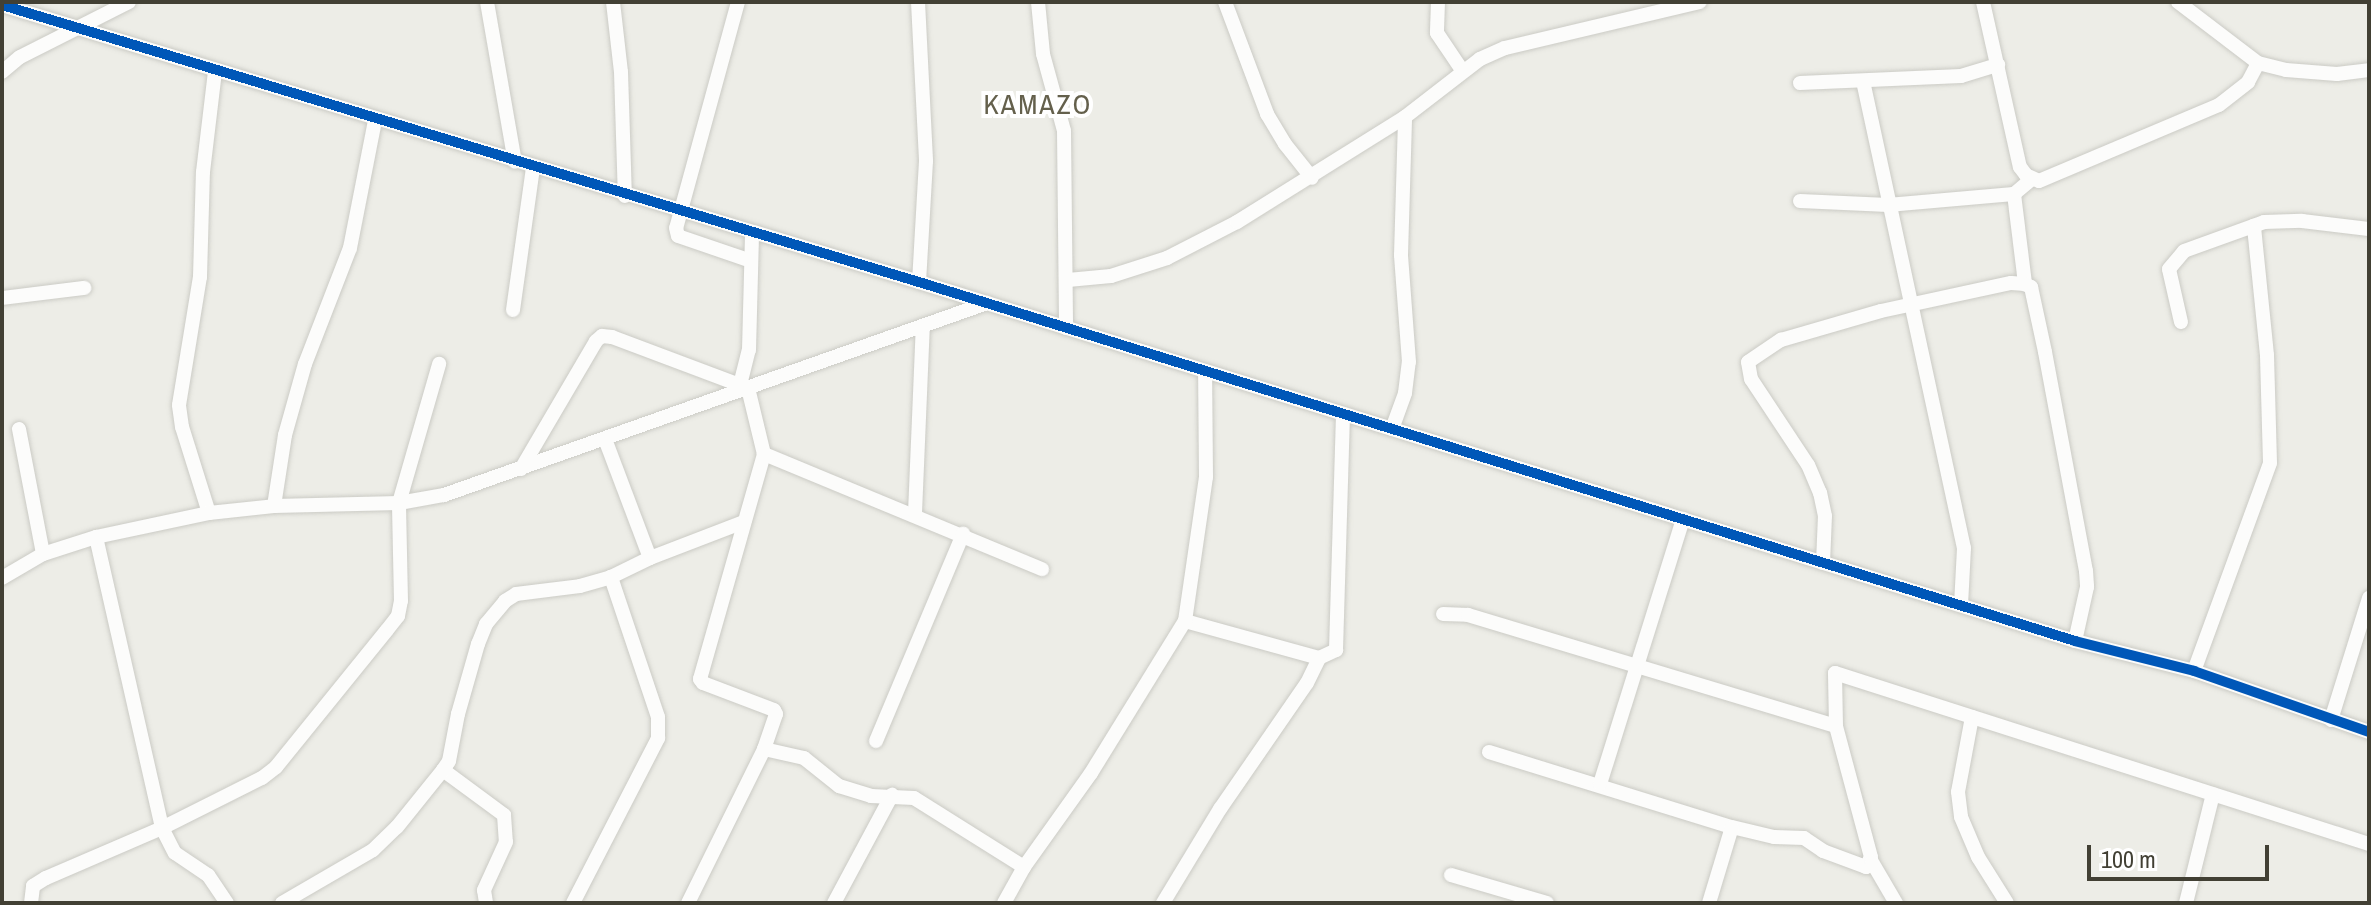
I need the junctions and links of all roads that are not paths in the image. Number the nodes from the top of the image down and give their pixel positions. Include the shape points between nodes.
1 (129, 2) edge
2 (487, 2) edge
3 (613, 2) edge
4 (738, 2) edge
5 (918, 2) edge
6 (1038, 2) edge
7 (1225, 2) edge
8 (1438, 2) edge
9 (1700, 2) edge
10 (1983, 2) edge
11 (2187, 4) edge
12 (2, 5) edge
13 (78, 27) junction
14 (20, 57) junction
15 (2, 58) edge
16 (2258, 63) junction
17 (1998, 65) junction
18 (1462, 70) junction
19 (2369, 70) edge
20 (2, 72) edge
21 (215, 72) junction
22 (1863, 81) junction
23 (1800, 83) dead end
24 (1405, 117) junction
25 (375, 120) junction
26 (515, 162) junction
27 (533, 168) junction
28 (1312, 178) junction
29 (2032, 179) junction
30 (2014, 194) junction
31 (625, 196) junction
32 (1800, 201) dead end
33 (1888, 205) junction
34 (681, 213) junction
35 (2254, 226) junction
36 (2369, 229) edge
37 (752, 233) junction
38 (751, 261) junction
39 (1068, 280) junction
40 (919, 282) junction
41 (2025, 284) junction
42 (84, 288) dead end
43 (2, 298) edge
44 (987, 303) junction
45 (1913, 304) junction
46 (513, 310) dead end
47 (2181, 322) dead end
48 (923, 326) junction
49 (1066, 328) junction
50 (439, 364) dead end
51 (1205, 371) junction
52 (744, 386) junction
53 (1343, 414) junction
54 (19, 429) dead end
55 (1392, 429) junction
56 (605, 439) junction
57 (764, 454) junction
58 (521, 469) junction
59 (399, 503) junction
60 (274, 506) junction
61 (209, 513) junction
62 (915, 513) junction
63 (1683, 519) junction
64 (744, 522) junction
65 (963, 534) junction
66 (96, 537) junction
67 (43, 554) junction
68 (650, 558) junction
69 (1823, 563) junction
70 (1042, 569) dead end
71 (611, 577) junction
72 (2, 578) edge
73 (2369, 598) edge
74 (1961, 605) junction
75 (1443, 614) dead end
76 (1185, 621) junction
77 (2075, 641) junction
78 (1319, 658) junction
79 (1637, 666) junction
80 (2194, 671) junction
81 (1972, 717) junction
82 (2331, 720) junction
83 (1836, 726) junction
84 (2369, 732) edge
85 (876, 741) dead end
86 (764, 749) junction
87 (1489, 752) dead end
88 (443, 770) junction
89 (1600, 784) junction
90 (2213, 794) junction
91 (892, 795) junction
92 (1732, 827) junction
93 (162, 828) junction
94 (2369, 844) edge
95 (1872, 862) junction
96 (1024, 867) junction
97 (1451, 875) dead end
98 (31, 903) edge
99 (227, 903) edge
100 (282, 903) edge
101 (486, 903) edge
102 (573, 903) edge
103 (688, 903) edge
104 (834, 903) edge
105 (1004, 903) edge
106 (1163, 903) edge
107 (1547, 903) edge
108 (1709, 903) edge
109 (1896, 903) edge
110 (2007, 903) edge
111 (2186, 903) edge

1 - 13 street
2 - 26 street
3 - 31 street
4 - 34 street
5 - 40 street via 926,161
6 - 39 street via 1043,54 1064,131
7 - 28 street via 1267,114
8 - 18 street via 1437,33
9 - 18 street via 1505,48
10 - 17 street
11 - 16 street
12 - 13 street
13 - 14 street
13 - 21 street
14 - 15 street
14 - 20 street
16 - 19 street via 2337,74
16 - 29 street via 2241,89 2219,105 2047,180
17 - 22 street via 1961,76
17 - 29 street via 2020,167
18 - 24 street
21 - 25 street
21 - 61 street via 203,172 200,277 179,405
22 - 23 street
22 - 33 street
24 - 28 street
24 - 55 street via 1401,255 1409,362
25 - 26 street
25 - 60 street via 350,248 305,364 285,435
26 - 27 street
27 - 31 street
27 - 46 street
28 - 39 street via 1167,258 1111,276
29 - 30 street
30 - 33 street
30 - 41 street
31 - 34 street
32 - 33 street
33 - 45 street
34 - 37 street
34 - 38 street via 678,236
35 - 36 street via 2302,221
35 - 47 street via 2174,258 2169,269
35 - 80 street via 2267,355 2270,463
37 - 38 street
37 - 40 street
38 - 52 street
39 - 49 street
40 - 44 street
41 - 45 street
41 - 77 street via 2031,287 2045,352 2086,571
42 - 43 street
44 - 48 street
44 - 49 street
45 - 69 street via 1781,340 1748,362 1751,379 1808,465 1820,493 1825,516
45 - 74 street via 1964,548
48 - 52 street
48 - 62 street
49 - 51 street
50 - 59 street
51 - 53 street
51 - 76 street via 1206,477
52 - 56 street
52 - 57 street
52 - 58 street via 602,336
53 - 55 street
53 - 78 street via 1339,645 1331,655
54 - 67 street
55 - 63 street
56 - 58 street
56 - 68 street
57 - 62 street
57 - 64 street
58 - 59 street via 444,495
59 - 60 street
59 - 93 street via 398,616 276,767
60 - 61 street
61 - 66 street
62 - 65 street
63 - 69 street
63 - 79 street
64 - 68 street
64 - 86 street via 700,679 776,712
65 - 70 street
65 - 85 street
66 - 67 street
66 - 93 street
67 - 72 street
68 - 71 street
69 - 74 street
71 - 88 street via 516,594 495,611 478,644
71 - 102 street via 658,717 658,738
73 - 82 street
74 - 77 street
75 - 79 street via 1468,615
76 - 78 street
76 - 96 street via 1091,773
77 - 80 street
78 - 106 street
79 - 83 street
79 - 89 street
80 - 82 street
81 - 83 street via 1835,673
81 - 90 street
81 - 110 street via 1958,792 1961,817
82 - 84 street
83 - 95 street
86 - 91 street via 804,758 839,786 871,796
86 - 103 street
87 - 89 street
88 - 100 street via 373,850
88 - 101 street via 504,815 506,842 484,890
89 - 92 street
90 - 94 street
90 - 111 street
91 - 96 street via 914,798
91 - 104 street
92 - 95 street via 1804,838 1861,868
92 - 108 street
93 - 98 street via 46,878 33,886
93 - 99 street via 175,853 208,875
95 - 109 street
96 - 105 street
97 - 107 street

